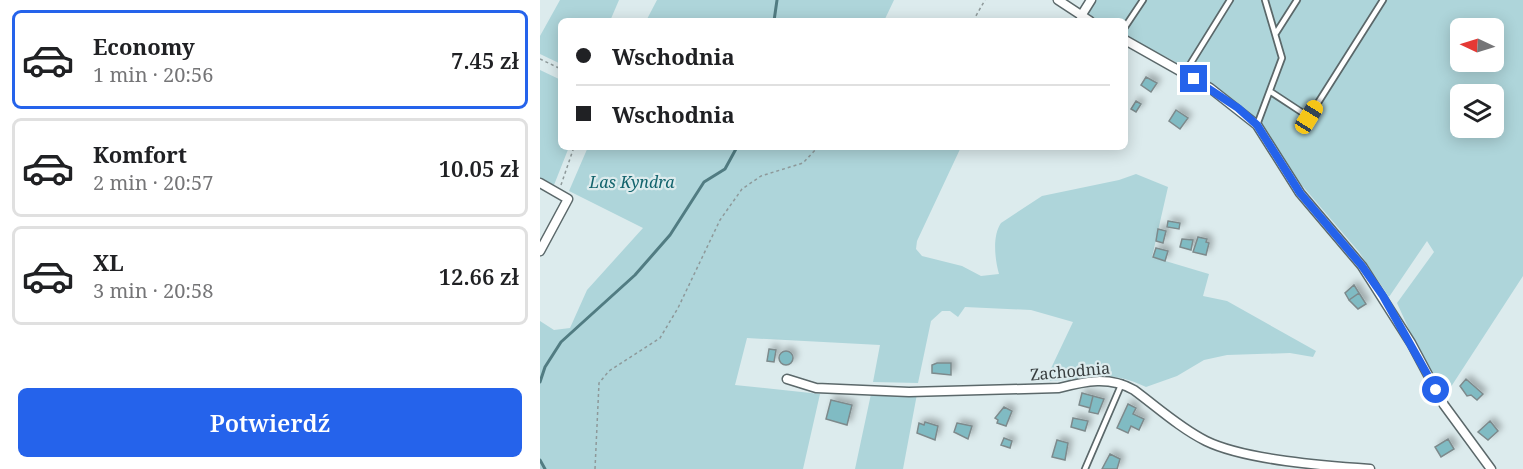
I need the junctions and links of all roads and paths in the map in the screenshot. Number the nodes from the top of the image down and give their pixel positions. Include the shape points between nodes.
1 (985, 0) edge
2 (1058, 0) edge
3 (1091, 0) edge
4 (1143, 0) edge
5 (1230, 0) edge
6 (1265, 0) edge
7 (1297, 0) edge
8 (1383, 0) edge
9 (975, 18) edge
10 (1084, 18) edge
11 (1085, 18) edge
12 (1128, 22) edge
13 (1276, 33) junction
14 (1128, 42) edge
15 (540, 59) edge
16 (1188, 66) dead end
17 (558, 68) edge
18 (1271, 92) junction
19 (1257, 125) junction
20 (572, 150) edge
21 (815, 150) edge
22 (540, 183) edge
23 (560, 195) junction
24 (540, 251) edge
25 (787, 379) dead end
26 (1122, 383) junction
27 (595, 469) edge
28 (1084, 469) edge
29 (1370, 469) edge
30 (1491, 469) edge

1 - 9 path
2 - 10 street
3 - 11 street
4 - 12 lane
5 - 16 lane
6 - 13 lane
7 - 13 lane
8 - 18 lane via 1309,117
13 - 18 lane via 1282,58
14 - 19 street via 1210,88
15 - 17 path
18 - 19 lane
19 - 30 street via 1300,193 1383,296 1444,405
20 - 23 path
21 - 27 path via 803,163 761,176 742,189 720,220 660,338 609,371 599,383
22 - 23 street
23 - 24 street via 568,199
25 - 26 street, Zachodnia via 816,388 909,392 1059,388 1106,380
26 - 28 lane
26 - 29 street, Zachodnia via 1207,441 1238,452

